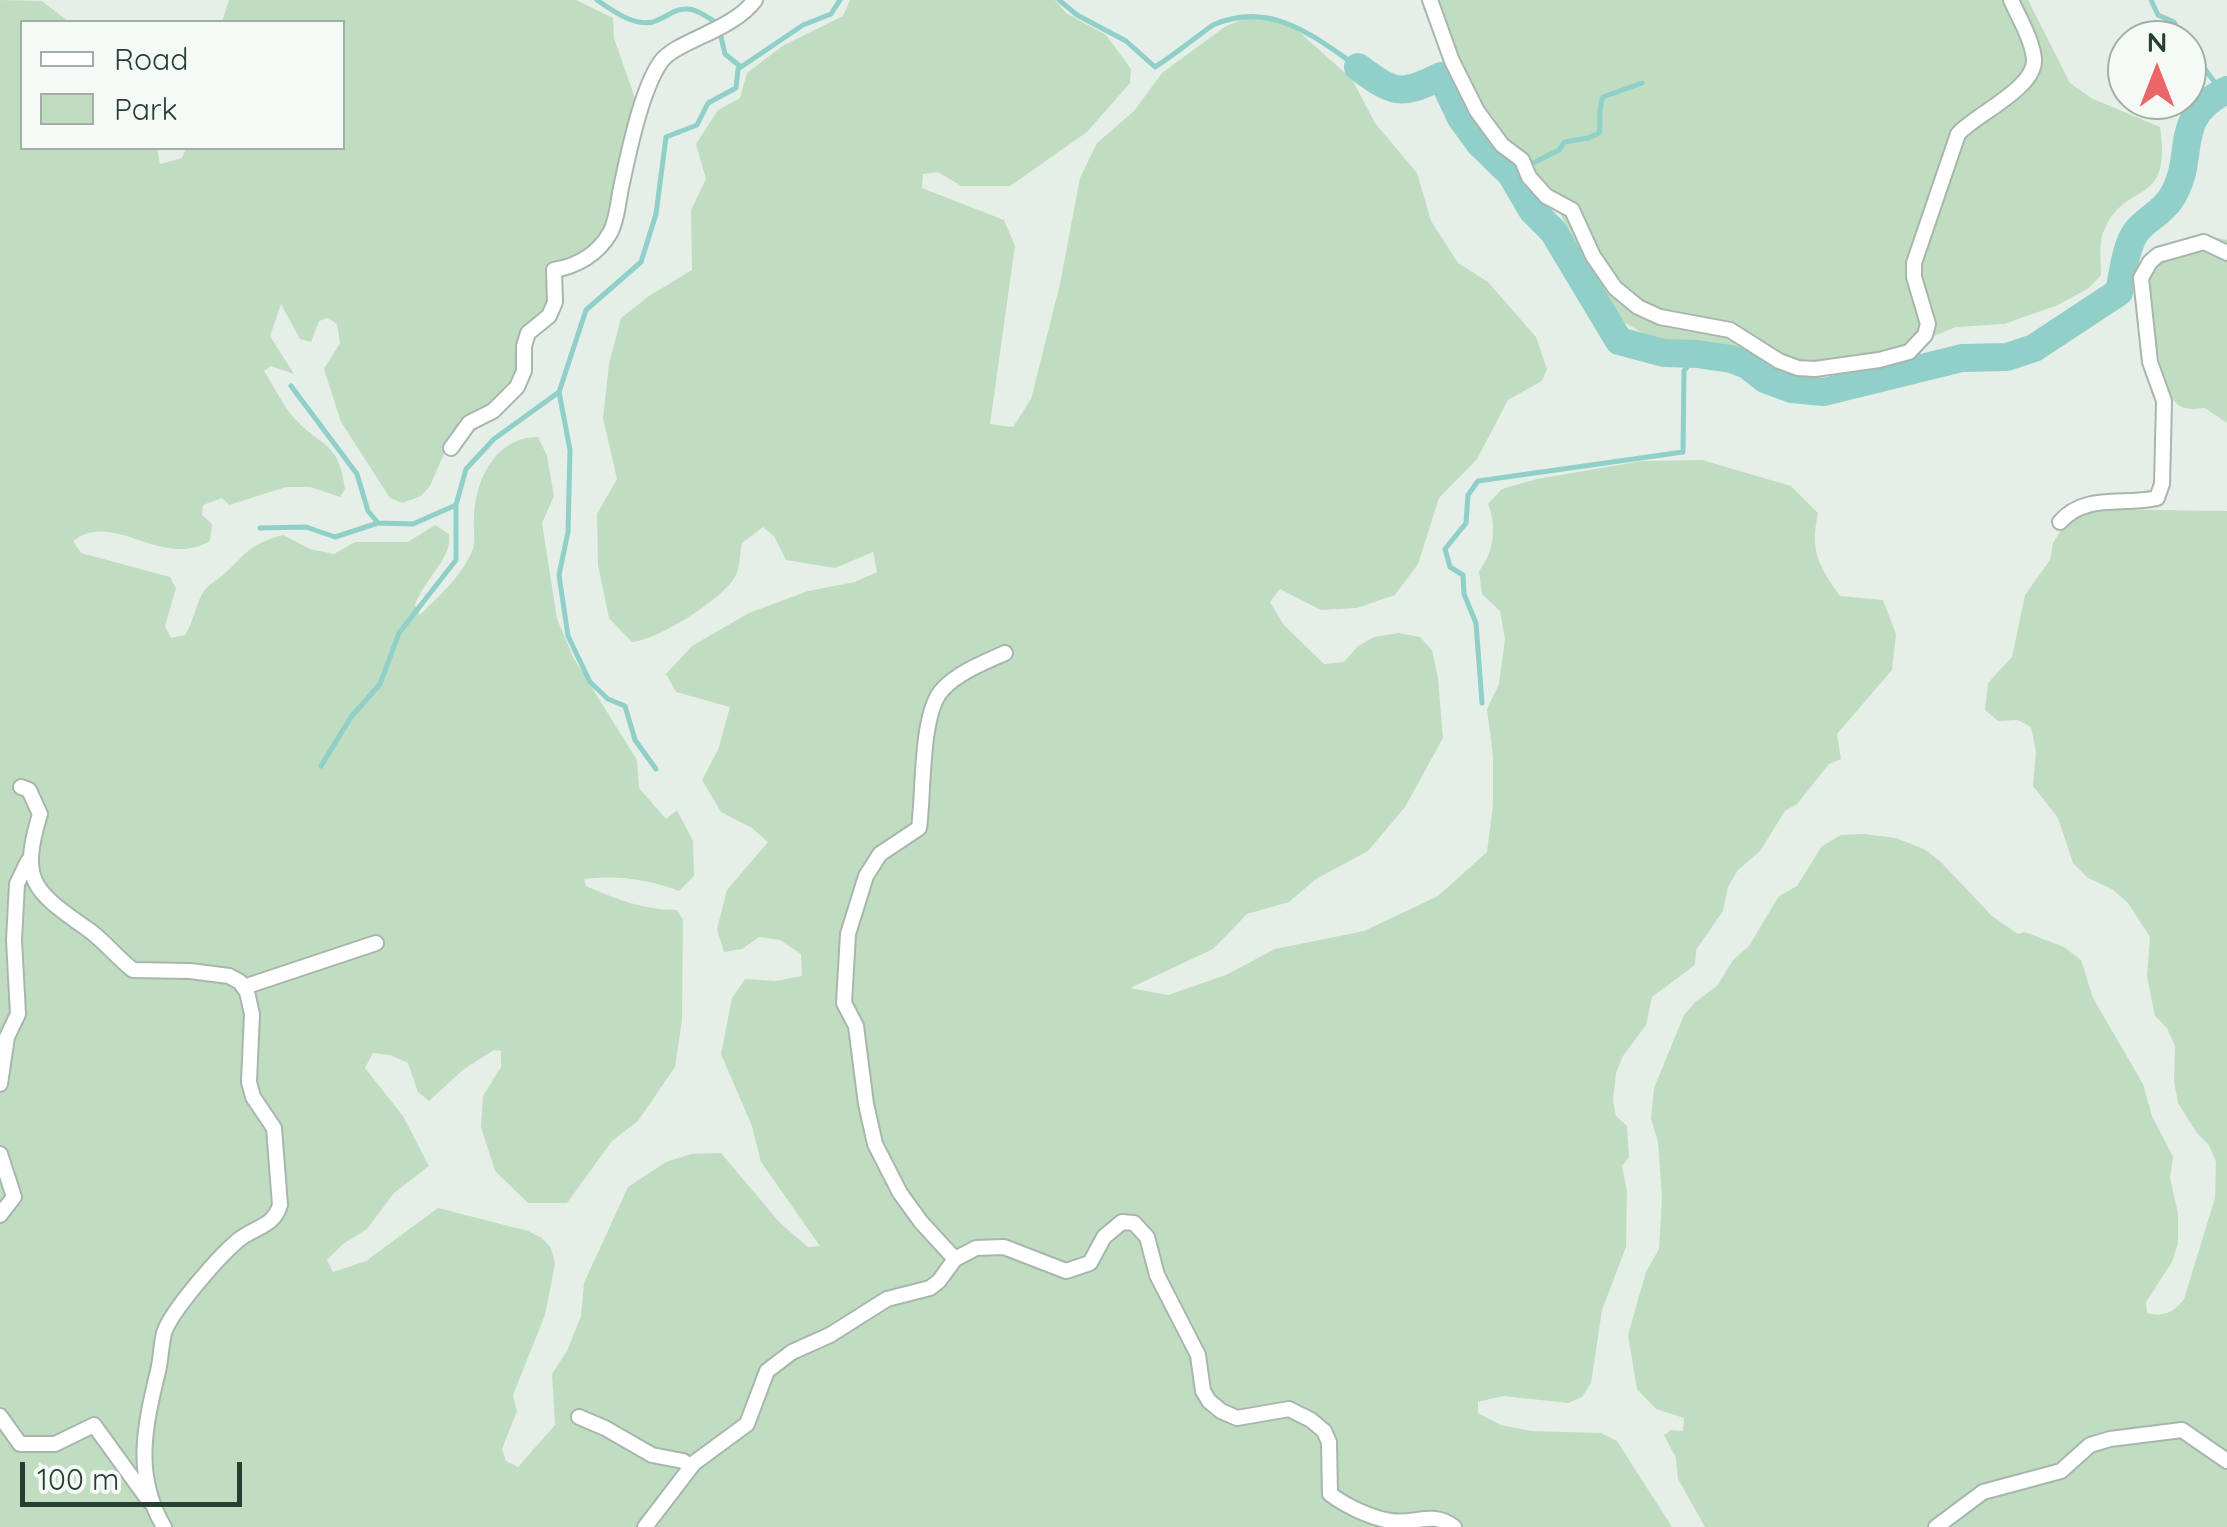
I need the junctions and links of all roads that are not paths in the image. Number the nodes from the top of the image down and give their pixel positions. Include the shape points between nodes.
1 (755, 0) edge
2 (1430, 0) edge
3 (2012, 0) edge
4 (2227, 253) edge
5 (451, 448) dead end
6 (2060, 522) dead end
7 (1005, 653) dead end
8 (21, 787) dead end
9 (30, 858) junction
10 (376, 943) dead end
11 (244, 987) junction
12 (0, 1084) edge
13 (0, 1154) edge
14 (0, 1215) edge
15 (955, 1258) junction
16 (0, 1416) edge
17 (578, 1417) dead end
18 (2227, 1461) edge
19 (690, 1467) junction
20 (152, 1506) junction
21 (164, 1527) edge
22 (644, 1527) edge
23 (1454, 1527) edge
24 (1936, 1527) edge

1 - 5 street via 723,27 660,61 632,137 611,232 574,267 554,270 555,302 528,333 516,386
2 - 3 street via 1476,111 1546,196 1572,210 1615,288 1660,317 1730,330 1779,361 1815,369 1909,352 1925,335 1914,262 1958,134 2033,70
4 - 6 street via 2204,242 2158,255 2141,278 2150,362 2164,402 2157,498 2082,504
7 - 15 street via 941,690 926,726 918,828 880,854 848,934 844,1004 856,1026 876,1144 900,1192
8 - 9 street via 40,814
9 - 11 street via 30,874 49,901 132,970 209,972
9 - 12 street via 17,884 18,1014 6,1037
10 - 11 street
11 - 20 street via 252,1014 248,1082 274,1128 280,1205 270,1224 235,1242 164,1334 145,1428
13 - 14 street via 14,1197
15 - 19 street via 930,1288 874,1305 777,1361 760,1382 747,1424
15 - 23 street via 976,1248 1004,1248 1066,1271 1090,1263 1111,1228 1134,1223 1147,1236 1157,1275 1193,1344 1208,1400 1237,1418 1298,1412 1329,1442 1330,1494 1391,1521 1435,1516
16 - 20 street via 20,1444 56,1444 94,1425
17 - 19 street via 652,1456
18 - 24 street via 2182,1430 2110,1439 2090,1444 2062,1471 1983,1492
19 - 22 street
20 - 21 street

